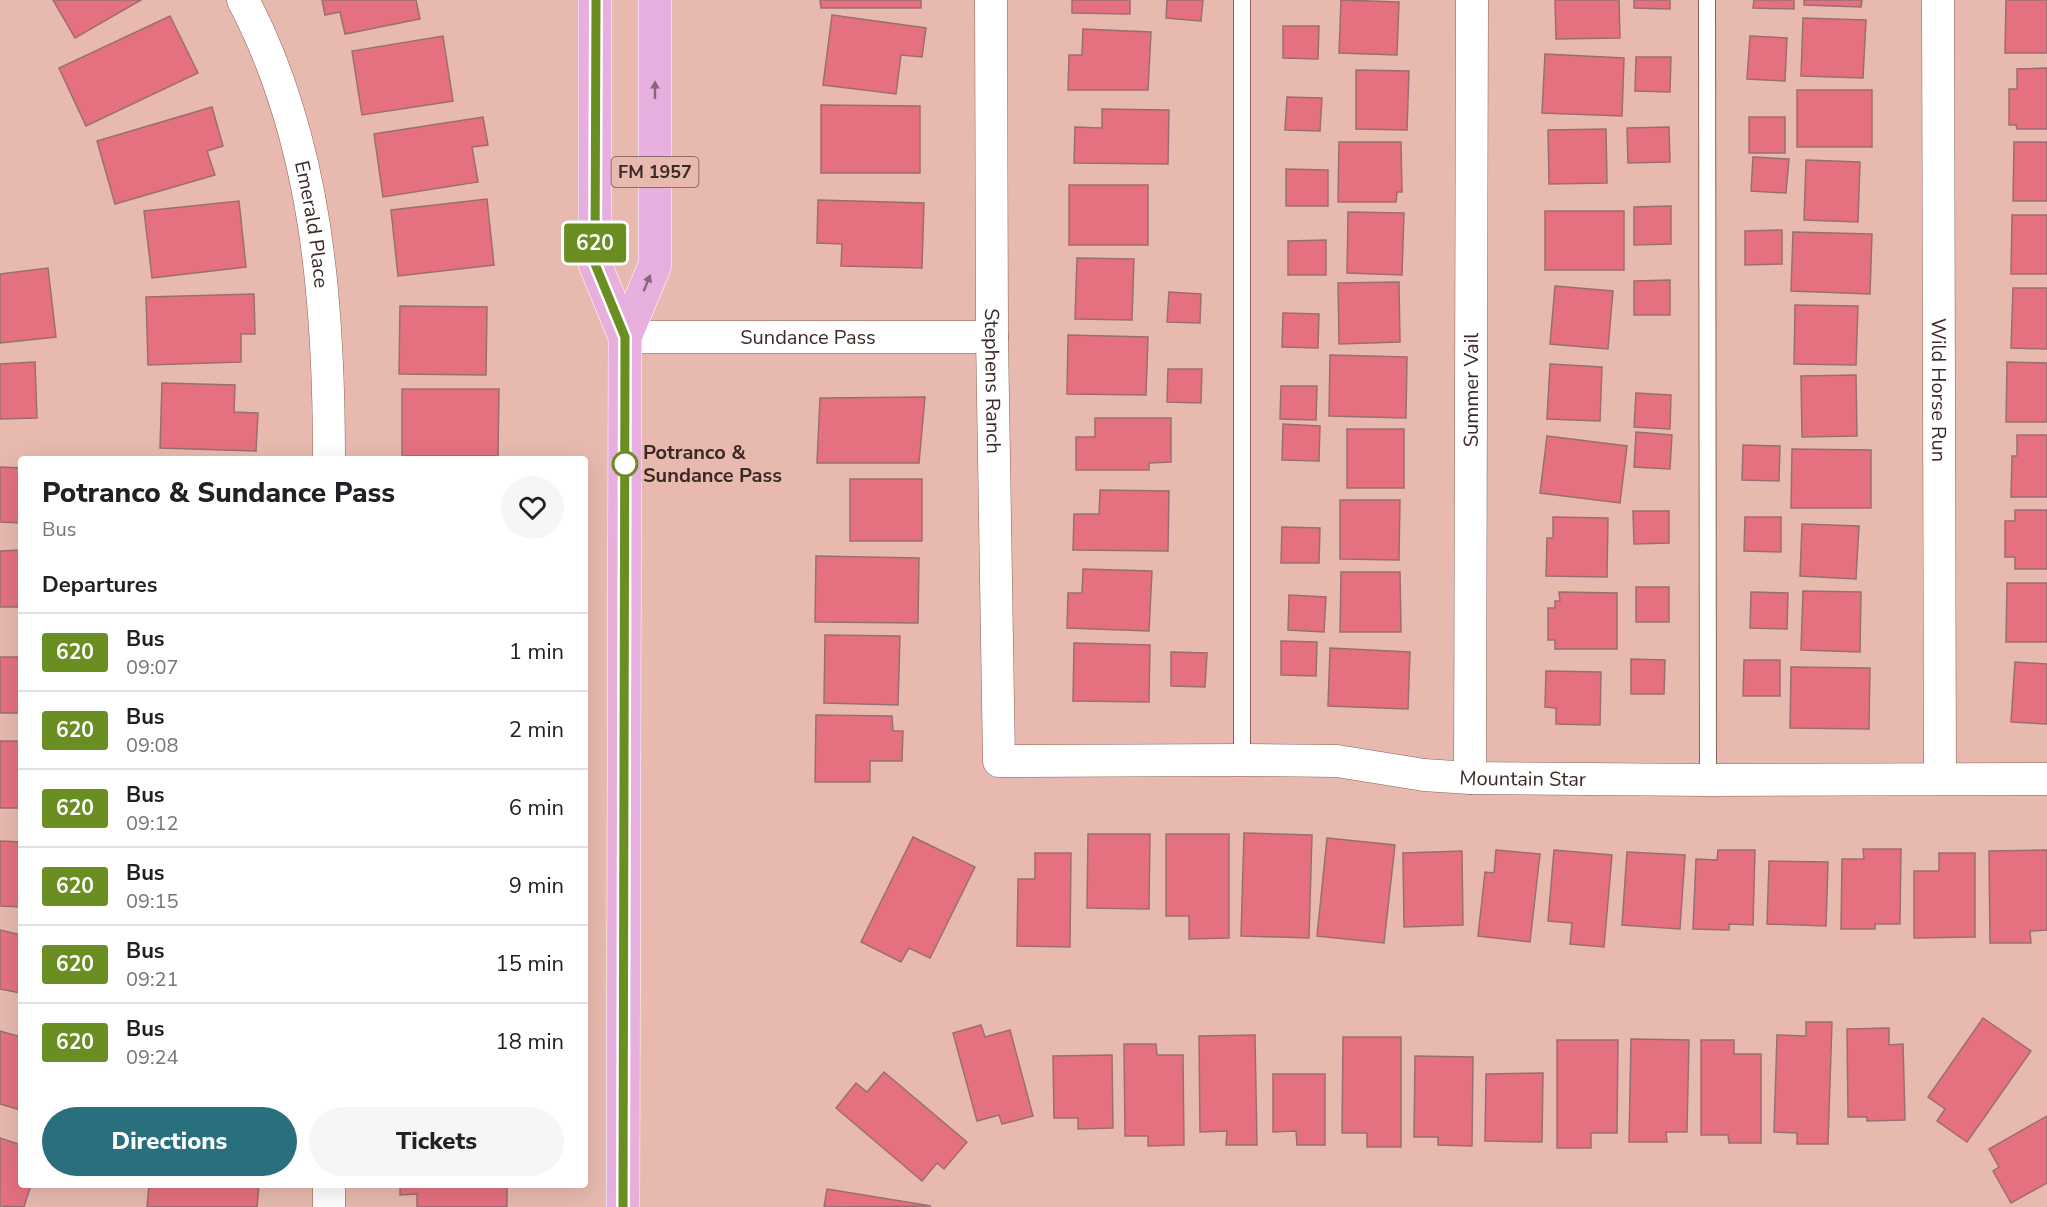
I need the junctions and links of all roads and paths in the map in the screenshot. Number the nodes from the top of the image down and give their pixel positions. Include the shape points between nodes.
1 (243, 0) edge
2 (596, 0) edge
3 (655, 0) edge
4 (990, 0) edge
5 (1242, 0) edge
6 (1473, 0) edge
7 (1707, 0) edge
8 (1938, 0) edge
9 (625, 337) junction
10 (992, 337) junction
11 (329, 456) edge
12 (1242, 760) junction
13 (999, 761) joint
14 (1470, 778) junction
15 (1940, 779) junction
16 (2047, 779) edge
17 (1708, 780) junction
18 (329, 1188) edge
19 (329, 1207) edge
20 (623, 1207) edge

1 - 11 street, Emerald Place via 287,110 312,213 325,317
2 - 9 main road, FM 1957 via 595,264
9 -> 3 main road, FM 1957 via 655,265
4 - 10 street, Stephens Ranch
5 - 12 lane
6 - 14 street, Summer Vail
7 - 17 lane
8 - 15 street, Wild Horse Run
9 - 10 street, Sundance Pass
9 - 20 main road, FM 1957
10 - 13 street, Stephens Ranch
12 - 13 street, Mountain Star
12 - 14 street, Mountain Star via 1336,761
14 - 17 street, Mountain Star
15 - 16 street, Mountain Star
15 - 17 street, Mountain Star
18 - 19 street

